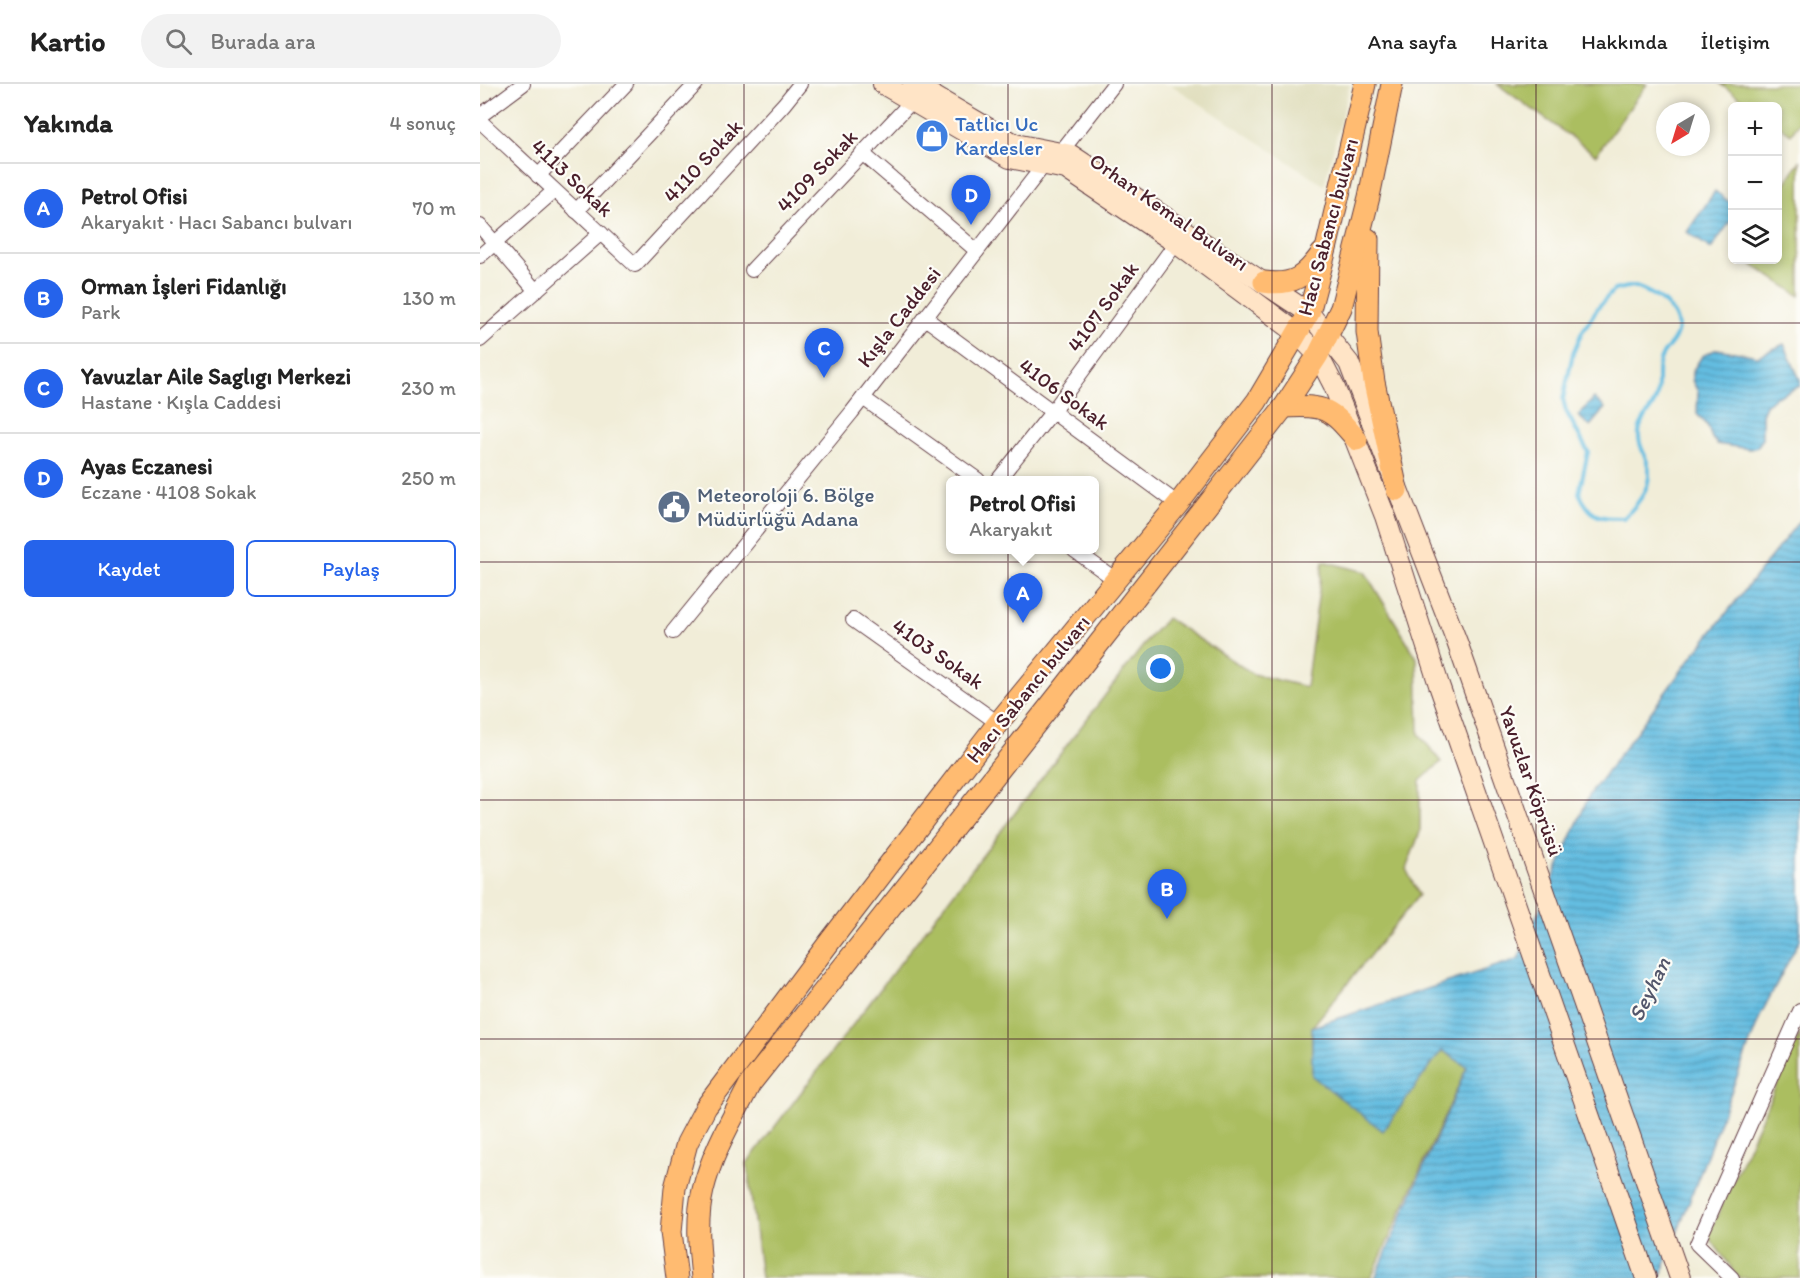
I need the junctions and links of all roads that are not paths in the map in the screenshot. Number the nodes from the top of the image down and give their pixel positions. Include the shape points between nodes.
1 (523, 84) edge
2 (626, 84) edge
3 (696, 84) edge
4 (800, 84) edge
5 (883, 84) edge
6 (1114, 84) edge
7 (1365, 84) edge
8 (1392, 84) edge
9 (918, 90) edge
10 (480, 116) edge
11 (480, 121) edge
12 (862, 153) junction
13 (1060, 153) junction
14 (1044, 165) junction
15 (538, 176) junction
16 (555, 191) junction
17 (1369, 198) junction
18 (576, 211) junction
19 (480, 226) edge
20 (602, 233) junction
21 (494, 243) junction
22 (1176, 243) junction
23 (1327, 245) junction
24 (977, 251) junction
25 (480, 256) edge
26 (635, 265) joint
27 (752, 270) dead end
28 (1264, 282) junction
29 (536, 291) junction
30 (1309, 313) junction
31 (925, 318) junction
32 (1297, 333) junction
33 (1329, 336) junction
34 (480, 340) edge
35 (1318, 355) junction
36 (863, 398) junction
37 (1284, 407) junction
38 (1053, 411) junction
39 (1357, 440) junction
40 (972, 476) edge
41 (1001, 476) edge
42 (1397, 490) junction
43 (1178, 504) junction
44 (1081, 554) edge
45 (1116, 580) junction
46 (853, 620) dead end
47 (673, 632) dead end
48 (998, 723) junction
49 (1800, 1011) edge
50 (677, 1278) edge
51 (702, 1278) edge
52 (1646, 1278) edge
53 (1680, 1278) edge
54 (1732, 1278) edge

1 - 10 street
2 - 15 street
3 - 18 street
4 - 26 street, 4110 Sokak
5 - 9 main road, Orhan Kemal Bulvarı
6 - 13 street, Kışla Caddesi
7 - 23 main road, Hacı Sabancı bulvarı
8 - 17 main road, Hacı Sabancı bulvarı
9 - 12 street, 4109 Sokak
9 - 13 main road, Orhan Kemal Bulvarı via 1015,144
9 - 14 main road, Orhan Kemal Bulvarı via 1010,158
11 - 15 street, 4113 Sokak
12 - 24 street
12 - 27 street, 4109 Sokak
13 - 14 street, Kışla Caddesi
13 - 28 main road, Orhan Kemal Bulvarı via 1071,155
14 - 22 main road, Orhan Kemal Bulvarı via 1066,169
14 - 24 street, Kışla Caddesi
15 - 16 street, 4113 Sokak
16 - 18 street, 4113 Sokak
16 - 21 street
17 - 33 main road, Hacı Sabancı bulvarı via 1341,308
17 - 42 main road via 1367,332
18 - 20 street, 4113 Sokak
19 - 21 street
20 - 26 street, 4113 Sokak
20 - 29 street
21 - 25 street
21 - 29 street
22 - 32 main road, Orhan Kemal Bulvarı
22 - 38 street, 4107 Sokak
23 - 28 main road via 1295,280 1280,284
23 - 30 main road, Hacı Sabancı bulvarı
24 - 31 street, Kışla Caddesi
28 - 30 main road, Orhan Kemal Bulvarı
29 - 34 street
30 - 32 main road, Hacı Sabancı bulvarı
30 - 33 main road, Yavuzlar Köprüsü
31 - 36 street, Kışla Caddesi
31 - 38 street, 4106 Sokak
32 - 35 main road, Orhan Kemal Bulvarı
32 - 43 main road, Hacı Sabancı bulvarı via 1257,401
33 - 35 main road, Hacı Sabancı bulvarı
33 - 42 main road, Yavuzlar Köprüsü via 1349,363
35 - 37 main road, Hacı Sabancı bulvarı
35 - 39 main road
36 - 40 street
36 - 47 street, Kışla Caddesi
37 - 39 main road via 1326,410 1339,418
37 - 51 main road, Hacı Sabancı bulvarı via 750,1084 718,1147 703,1191 698,1238
38 - 41 street, 4107 Sokak
38 - 43 street, 4106 Sokak
39 - 52 main road
42 - 53 main road, Yavuzlar Köprüsü via 1457,642
43 - 45 main road, Hacı Sabancı bulvarı
44 - 45 street
45 - 48 main road, Hacı Sabancı bulvarı
46 - 48 street, 4103 Sokak
48 - 50 main road, Hacı Sabancı bulvarı via 706,1107 687,1143 675,1188 671,1232
49 - 54 street via 1698,1244

